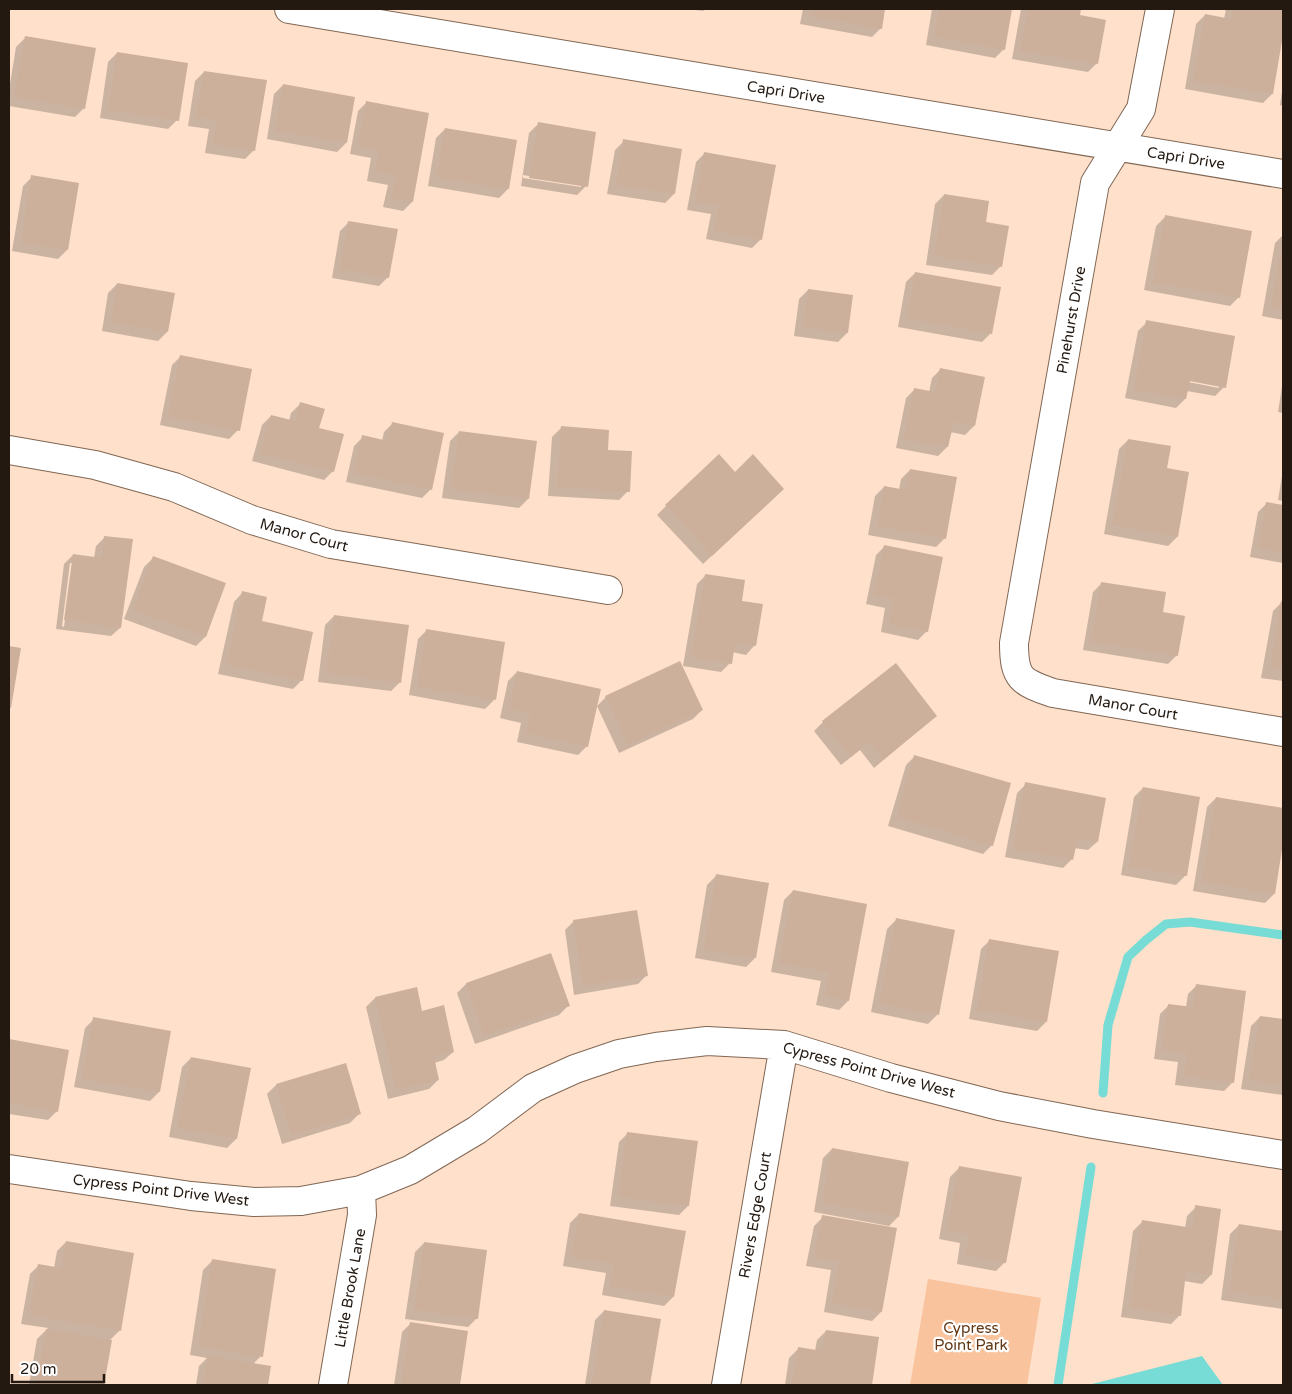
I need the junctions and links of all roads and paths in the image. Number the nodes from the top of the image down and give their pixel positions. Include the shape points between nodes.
1 (289, 9) edge
2 (1160, 9) edge
3 (1117, 147) junction
4 (1283, 174) edge
5 (9, 450) edge
6 (608, 590) dead end
7 (1014, 643) joint
8 (1283, 732) edge
9 (784, 1045) junction
10 (1283, 1155) edge
11 (9, 1169) edge
12 (361, 1190) junction
13 (333, 1385) edge
14 (726, 1385) edge

1 - 3 street, Capri Drive
2 - 3 street, Pinehurst Drive via 1141,108
3 - 4 street, Capri Drive
3 - 7 street, Pinehurst Drive via 1095,183
5 - 6 street, Manor Court via 95,465 174,487 252,520 332,544
7 - 8 street, Manor Court via 1018,674 1031,685 1053,693
9 - 10 street, Cypress Point Drive West via 999,1106
9 - 12 street, Cypress Point Drive West via 707,1041 619,1054 575,1069 533,1088 477,1130 418,1165
9 - 14 street, Rivers Edge Court
11 - 12 street, Cypress Point Drive West via 254,1202 302,1201
12 - 13 street, Little Brook Lane via 362,1215

